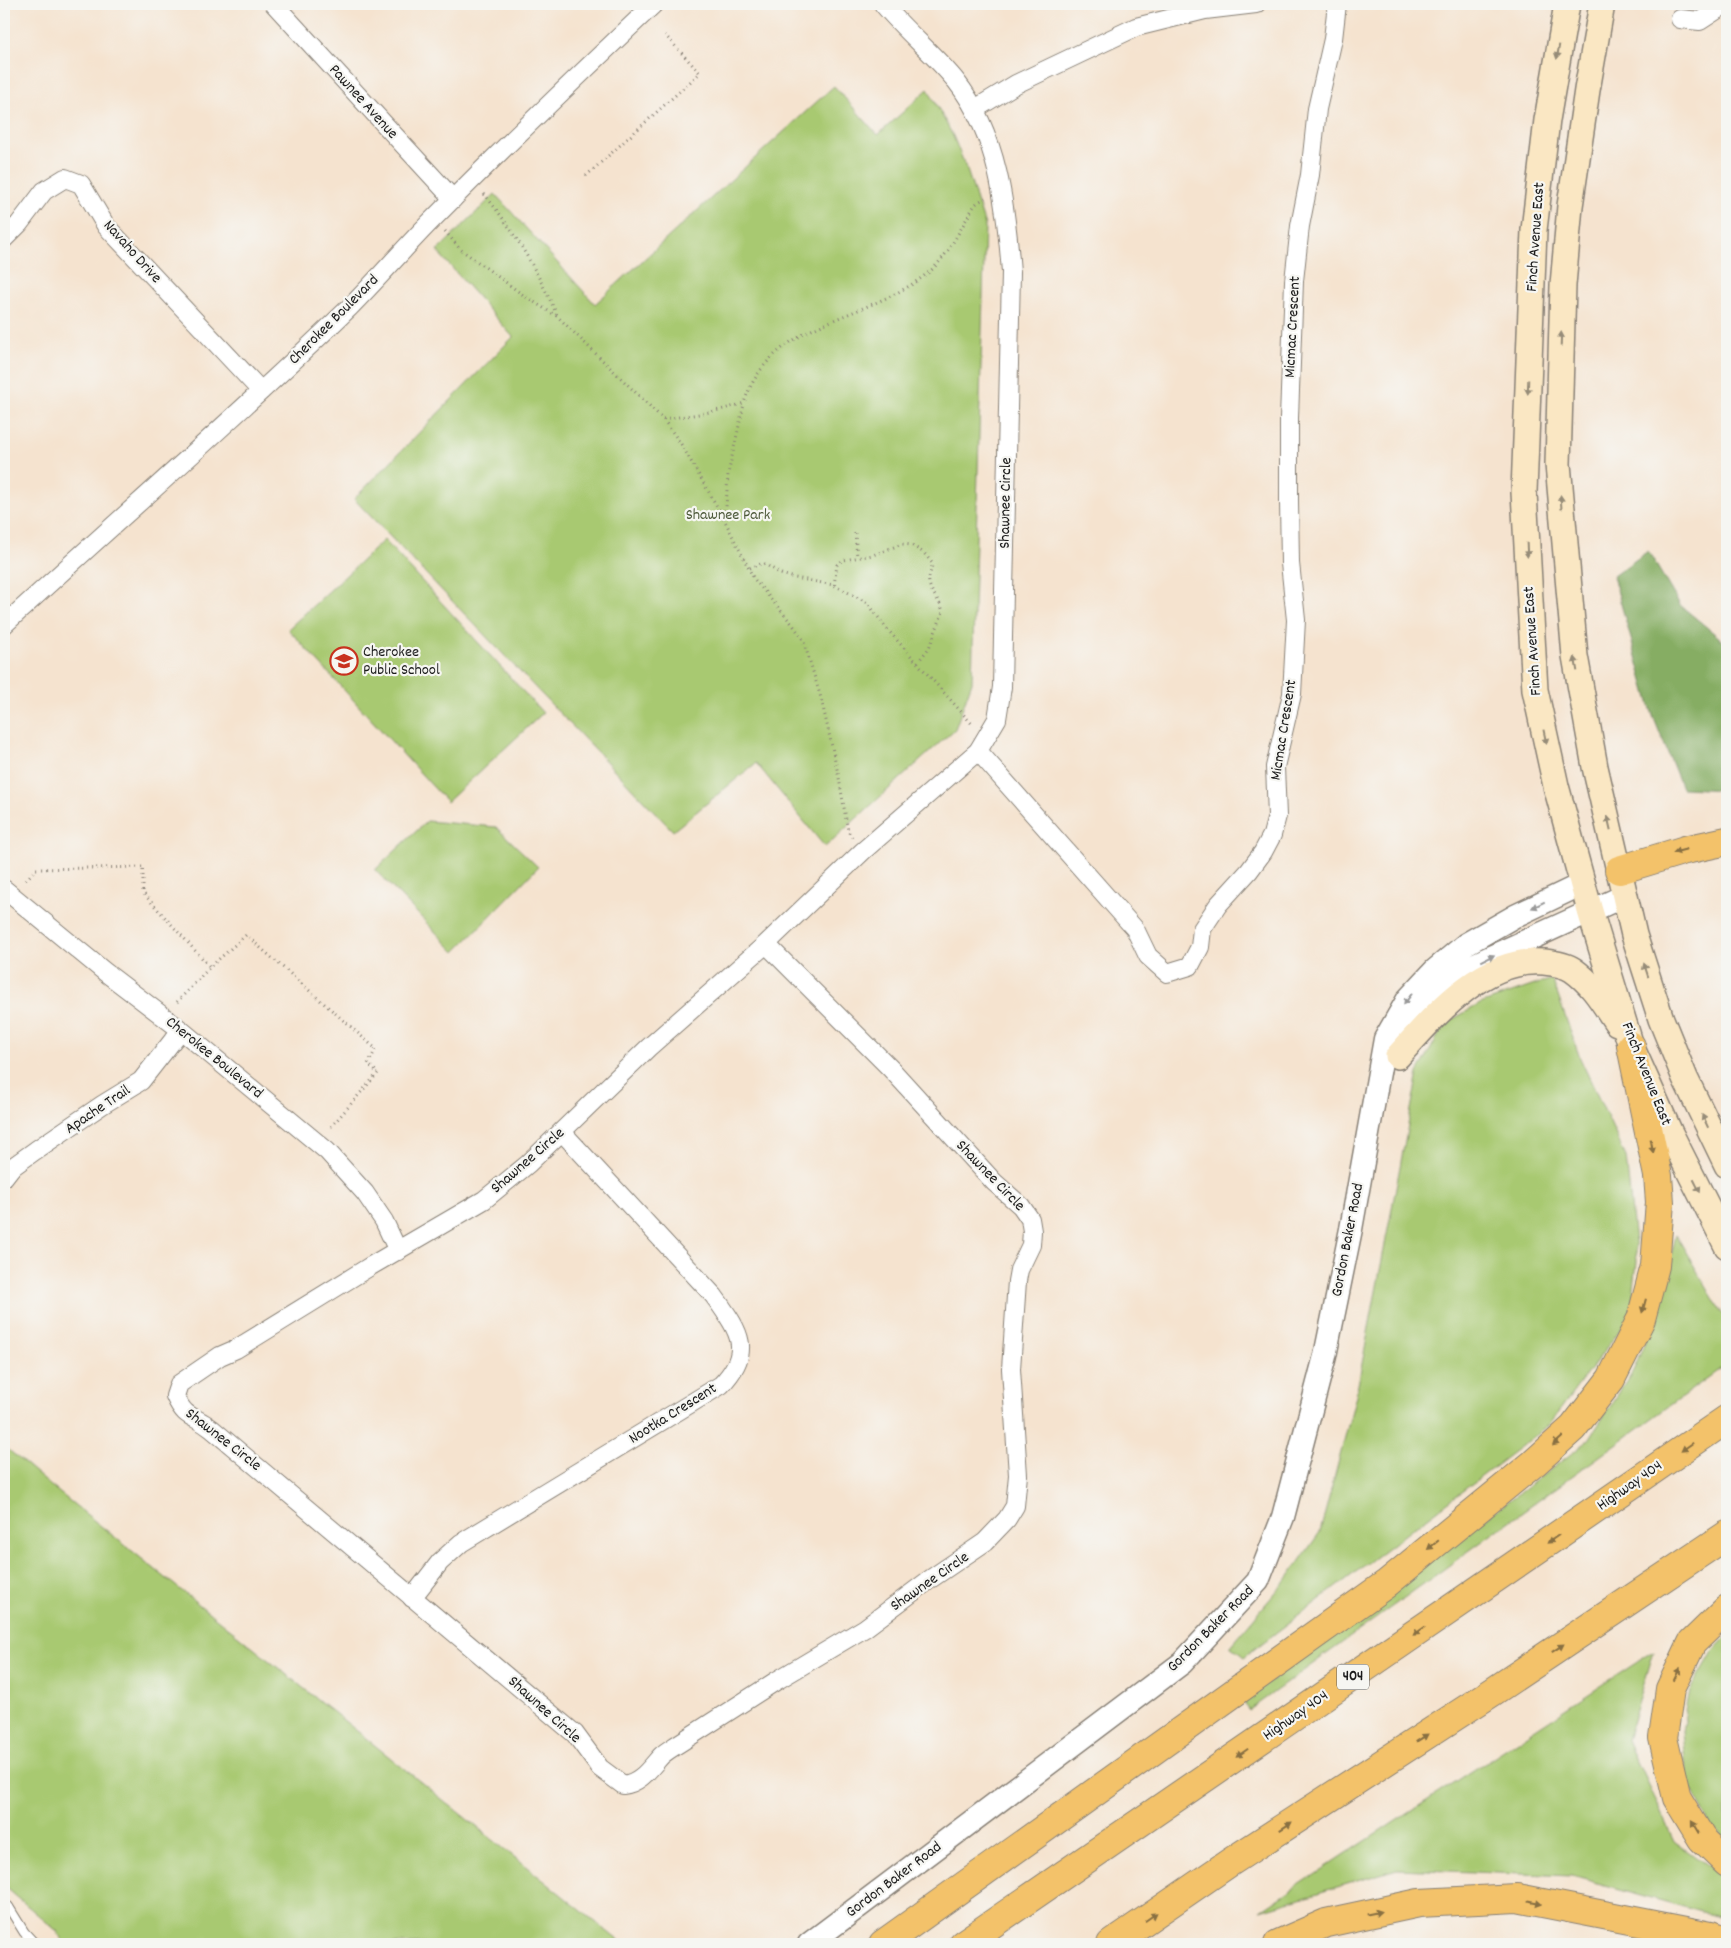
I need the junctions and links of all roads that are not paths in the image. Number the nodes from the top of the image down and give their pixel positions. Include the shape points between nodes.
1 (274, 4) edge
2 (654, 4) edge
3 (883, 4) edge
4 (1256, 4) edge
5 (1337, 4) edge
6 (1567, 4) edge
7 (1602, 4) edge
8 (1726, 4) edge
9 (1680, 19) dead end
10 (975, 109) junction
11 (452, 199) junction
12 (4, 239) edge
13 (261, 391) junction
14 (4, 625) edge
15 (978, 751) junction
16 (1727, 841) edge
17 (1623, 883) junction
18 (1582, 884) junction
19 (4, 889) edge
20 (1590, 911) junction
21 (766, 944) junction
22 (181, 1030) junction
23 (1631, 1046) junction
24 (1398, 1056) junction
25 (1375, 1092) junction
26 (562, 1132) junction
27 (1727, 1165) edge
28 (4, 1177) edge
29 (1727, 1246) edge
30 (398, 1251) junction
31 (1727, 1419) edge
32 (1727, 1535) edge
33 (412, 1598) junction
34 (1727, 1609) edge
35 (1727, 1863) edge
36 (4, 1905) edge
37 (1727, 1942) edge
38 (35, 1944) edge
39 (810, 1944) edge
40 (883, 1944) edge
41 (963, 1944) edge
42 (1111, 1944) edge
43 (1278, 1944) edge

1 - 11 street, Pawnee Avenue
2 - 11 street, Cherokee Boulevard
3 - 10 street, Shawnee Circle via 943,66
4 - 10 street via 1204,10 1136,28 1016,84
5 - 15 street, Micmac Crescent via 1333,39 1317,109 1294,281 1289,501 1290,563 1296,620 1292,694 1275,767 1277,816 1263,852 1202,929 1200,947 1190,966 1167,973 1148,956 1135,929
6 -> 18 main road, Finch Avenue East via 1546,120 1534,230 1524,492 1535,690
17 -> 7 main road, Finch Avenue East via 1595,767 1575,656 1558,464 1563,285 1570,206
8 - 9 street via 1700,21
10 - 15 street, Shawnee Circle via 1003,193 1011,272 1002,687 997,719
11 - 13 street, Cherokee Boulevard via 352,305
12 - 13 street, Navaho Drive via 20,224 44,190 65,178 81,184 106,226
13 - 14 street, Cherokee Boulevard
15 - 21 street, Shawnee Circle via 863,851
16 -> 17 highway via 1685,850
17 - 18 main road
17 - 20 street, Gordon Baker Road
27 -> 17 main road, Finch Avenue East via 1661,1019 1634,934
18 - 20 main road, Finch Avenue East
18 -> 25 street, Gordon Baker Road via 1466,944 1435,970 1408,999 1385,1039
19 - 22 street, Cherokee Boulevard
20 - 23 main road, Finch Avenue East
24 -> 20 street, Gordon Baker Road via 1426,1007 1473,965
21 - 26 street, Shawnee Circle via 648,1048
21 - 33 street, Shawnee Circle via 891,1069 1030,1219 1031,1245 1017,1281 1011,1369 1018,1475 1015,1506 999,1530 985,1542 865,1628 663,1754 633,1784 624,1785 600,1768 575,1734
22 - 28 street, Apache Trail via 141,1081 36,1150
22 - 30 street, Cherokee Boulevard via 327,1151 365,1193 384,1221
23 - 24 main road via 1595,990 1572,969 1550,962 1531,961 1479,980 1454,997
23 -> 29 main road, Finch Avenue East
23 -> 40 highway via 1658,1176 1660,1202 1655,1266 1641,1318 1611,1379 1573,1428 1386,1584
24 - 25 street, Gordon Baker Road
25 - 39 street, Gordon Baker Road via 1352,1229 1325,1356 1283,1517 1258,1581 1182,1663
26 - 30 street, Shawnee Circle via 484,1200
26 - 33 street, Nootka Crescent via 714,1296 741,1340 738,1365 721,1385 461,1543 440,1562
30 - 33 street, Shawnee Circle via 220,1356 179,1384 174,1396 191,1418 207,1424
31 -> 41 highway, Highway 404 / 404
42 -> 32 highway
35 -> 34 highway via 1702,1839 1677,1798 1663,1738 1670,1689 1692,1643
36 - 38 lane via 8,1906
43 -> 37 highway via 1326,1923 1419,1903 1517,1898 1711,1936

